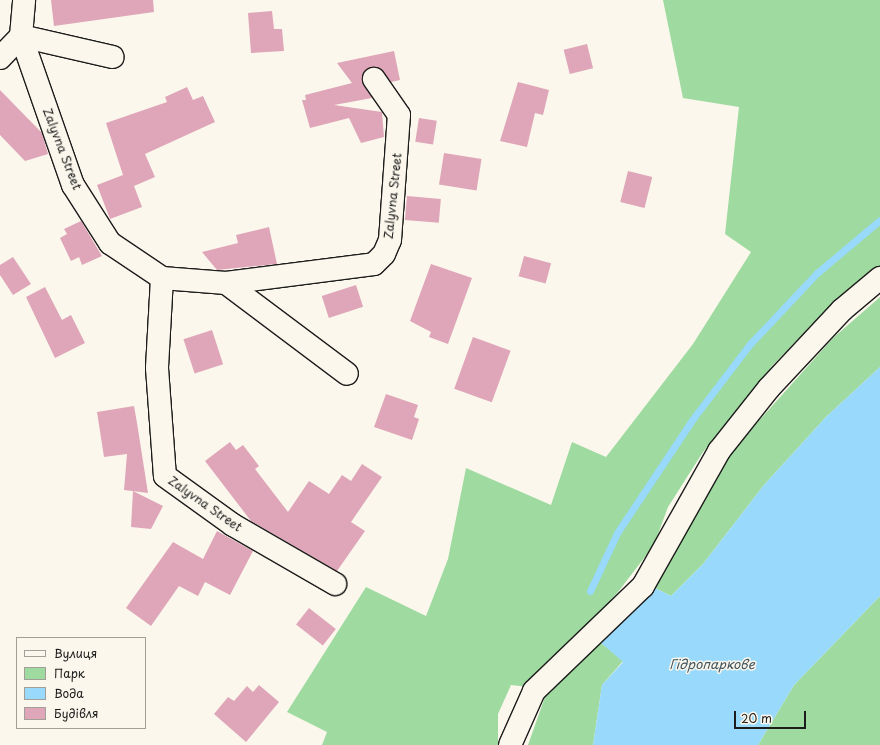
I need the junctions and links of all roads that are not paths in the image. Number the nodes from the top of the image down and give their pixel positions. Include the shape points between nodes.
1 (24, 0) edge
2 (21, 36) junction
3 (113, 57) dead end
4 (0, 58) edge
5 (374, 79) dead end
6 (162, 278) junction
7 (880, 278) edge
8 (226, 283) junction
9 (347, 374) dead end
10 (335, 584) dead end
11 (510, 745) edge

1 - 2 street, Zalyvna Street
2 - 3 street
2 - 4 street
2 - 6 street, Zalyvna Street via 73,185 110,243
5 - 8 street, Zalyvna Street via 399,115 390,240 384,254 374,264
6 - 8 street, Zalyvna Street
6 - 10 street, Zalyvna Street via 157,368 165,476 233,525
7 - 11 street via 842,310 770,388 719,451 643,586 534,691
8 - 9 street via 246,302

